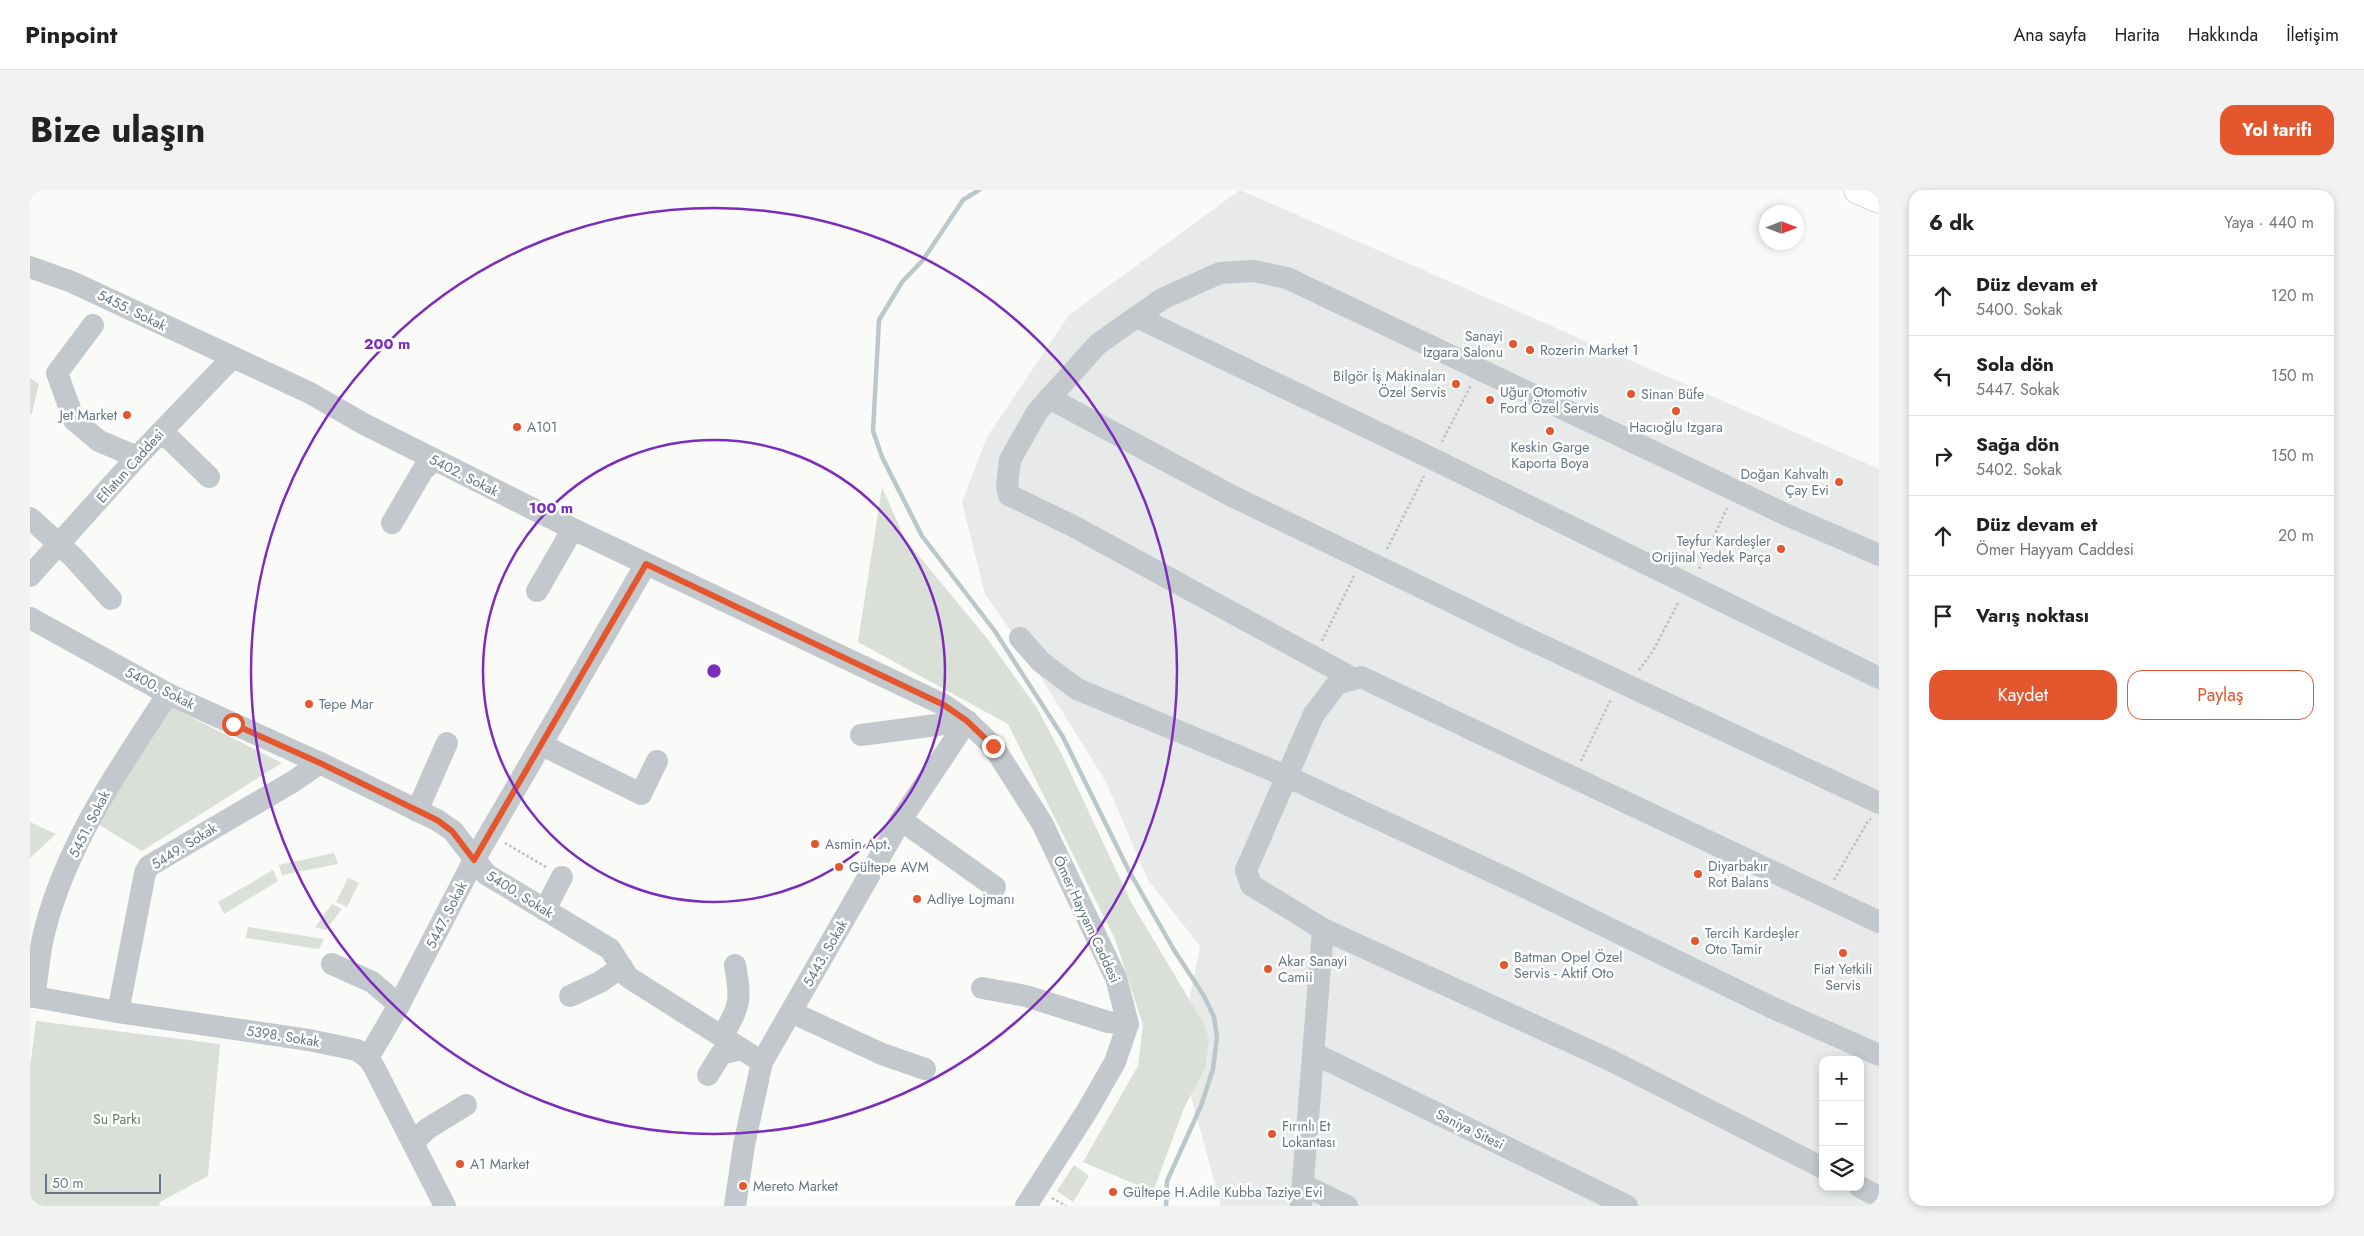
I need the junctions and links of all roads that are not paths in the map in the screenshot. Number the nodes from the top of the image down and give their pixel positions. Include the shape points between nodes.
1 (1858, 190) edge
2 (1879, 199) edge
3 (30, 267) edge
4 (1136, 317) junction
5 (93, 325) dead end
6 (232, 358) junction
7 (1049, 398) junction
8 (160, 433) junction
9 (137, 457) junction
10 (434, 460) junction
11 (209, 477) dead end
12 (30, 518) edge
13 (392, 523) dead end
14 (575, 530) junction
15 (59, 545) junction
16 (1879, 555) edge
17 (646, 564) junction
18 (30, 576) edge
19 (537, 591) dead end
20 (111, 598) dead end
21 (30, 618) edge
22 (1020, 638) dead end
23 (1879, 678) edge
24 (1354, 679) junction
25 (168, 694) junction
26 (967, 721) junction
27 (861, 735) dead end
28 (447, 743) dead end
29 (542, 745) junction
30 (657, 761) dead end
31 (320, 763) junction
32 (1286, 776) junction
33 (1876, 810) edge
34 (417, 811) junction
35 (901, 820) junction
36 (474, 860) junction
37 (562, 877) road end
38 (995, 887) dead end
39 (545, 910) junction
40 (1879, 922) edge
41 (1323, 929) junction
42 (332, 964) dead end
43 (735, 965) dead end
44 (622, 966) junction
45 (982, 988) dead end
46 (32, 996) edge
47 (570, 996) dead end
48 (399, 1005) junction
49 (118, 1012) junction
50 (791, 1012) junction
51 (1128, 1024) junction
52 (722, 1036) junction
53 (740, 1049) junction
54 (1313, 1053) junction
55 (1879, 1055) edge
56 (368, 1058) junction
57 (762, 1062) junction
58 (925, 1069) dead end
59 (708, 1075) dead end
60 (466, 1105) dead end
61 (413, 1143) junction
62 (1819, 1166) edge
63 (1864, 1189) edge
64 (1302, 1196) edge
65 (1879, 1197) edge
66 (445, 1206) edge
67 (735, 1206) edge
68 (1026, 1206) edge
69 (1347, 1206) edge
70 (1627, 1206) edge

1 - 2 highway
3 - 6 street, 5455. Sokak via 72,282
4 - 7 street via 1098,344
4 - 16 street via 1162,299 1220,273 1254,272 1287,278 1734,491
4 - 23 street via 1424,454
5 - 9 street via 57,373 74,420 99,441
6 - 8 street, Eflatun Caddesi
6 - 10 street, 5402. Sokak via 310,393
7 - 24 street via 1037,412 1010,460 1009,495 1073,526
7 - 33 street via 1232,496 1628,686
8 - 9 street, Eflatun Caddesi
8 - 11 street
9 - 15 street, Eflatun Caddesi
10 - 13 street via 423,470
10 - 14 street, 5402. Sokak
12 - 15 street
14 - 17 street, 5402. Sokak
14 - 19 street via 567,538
15 - 18 street, Eflatun Caddesi
15 - 20 street
17 - 26 street, 5402. Sokak via 944,705
17 - 29 street, 5447. Sokak
21 - 25 street, 5400. Sokak
22 - 32 street via 1041,662 1077,689
24 - 32 street via 1337,684 1314,714
24 - 40 street via 1361,677
25 - 31 street, 5400. Sokak
25 - 46 street, 5451. Sokak via 114,776 77,841 45,929
26 - 27 street
26 - 35 street, 5443. Sokak
26 - 51 street, Ömer Hayyam Caddesi via 993,746 1042,824 1116,978
28 - 34 street
29 - 30 street via 641,794
29 - 36 street, 5447. Sokak
31 - 34 street, 5400. Sokak
31 - 49 street, 5449. Sokak via 149,866 145,872
32 - 41 street via 1246,870 1251,885
32 - 55 street via 1504,877 1773,1008
34 - 36 street, 5400. Sokak via 452,831
35 - 38 street
35 - 50 street, 5443. Sokak
36 - 39 street, 5400. Sokak via 486,874
36 - 48 street, 5447. Sokak
37 - 39 street
39 - 44 street, 5400. Sokak via 610,949
41 - 54 street
41 - 62 street via 1610,1060
42 - 48 street via 372,982
43 - 52 street via 740,991 738,1005
44 - 47 street via 600,982
44 - 52 street, 5400. Sokak via 628,977
45 - 51 street via 1026,996 1108,1022
46 - 49 street, 5398. Sokak
48 - 56 street, 5447. Sokak
49 - 56 street, 5398. Sokak via 309,1040 357,1050
50 - 57 street, 5443. Sokak
50 - 58 street via 882,1054
51 - 68 street via 1115,1062
52 - 53 street, 5400. Sokak
53 - 57 street, 5400. Sokak
53 - 59 street via 721,1054
54 - 64 street
54 - 70 street, Saniya Sitesi
56 - 61 street
57 - 67 street, 5443. Sokak
60 - 61 street via 427,1129
61 - 66 street
63 - 65 street
64 - 69 street

